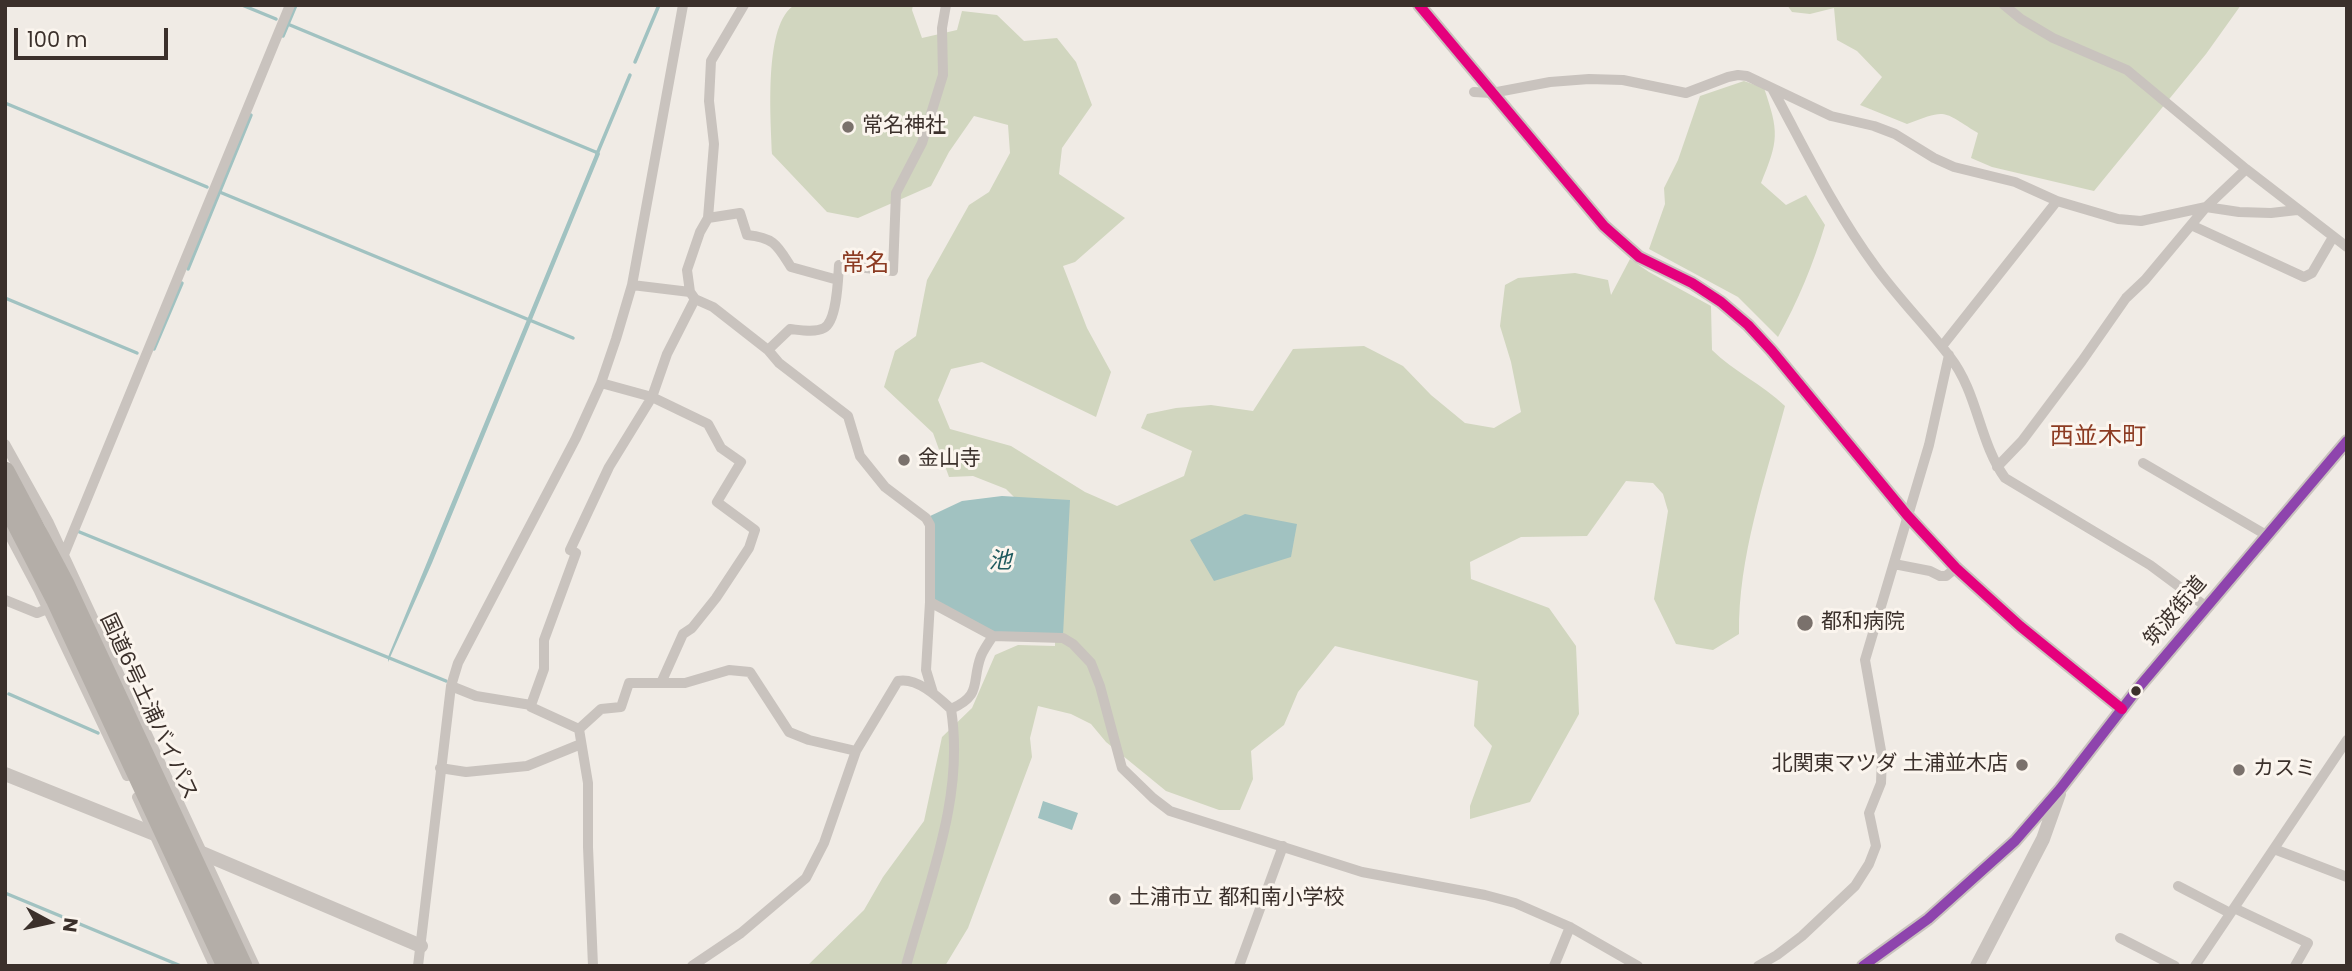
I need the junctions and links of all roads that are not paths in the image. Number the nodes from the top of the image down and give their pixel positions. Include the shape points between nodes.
1 (290, 5) edge
2 (683, 5) edge
3 (744, 5) edge
4 (946, 5) edge
5 (1419, 5) edge
6 (2004, 5) edge
7 (1773, 90) junction
8 (1474, 92) dead end
9 (1492, 93) junction
10 (2246, 169) junction
11 (2057, 201) junction
12 (2206, 207) junction
13 (2297, 209) junction
14 (708, 218) junction
15 (2190, 225) junction
16 (2333, 237) junction
17 (2347, 247) edge
18 (838, 280) junction
19 (632, 285) junction
20 (692, 296) junction
21 (768, 350) junction
22 (1946, 350) junction
23 (600, 383) junction
24 (652, 397) junction
25 (2347, 441) edge
26 (5, 444) edge
27 (2342, 456) edge
28 (2143, 463) dead end
29 (1997, 467) junction
30 (5, 471) edge
31 (5, 502) edge
32 (1907, 515) junction
33 (5, 527) edge
34 (2268, 536) junction
35 (62, 555) junction
36 (1894, 564) junction
37 (1956, 568) junction
38 (5, 600) edge
39 (930, 602) junction
40 (2208, 608) junction
41 (47, 609) junction
42 (993, 636) junction
43 (661, 683) junction
44 (451, 685) junction
45 (933, 692) junction
46 (531, 705) junction
47 (951, 709) junction
48 (2122, 709) junction
49 (579, 729) junction
50 (2347, 740) edge
51 (580, 744) junction
52 (856, 751) junction
53 (440, 768) junction
54 (5, 775) edge
55 (2060, 789) junction
56 (2040, 813) junction
57 (2048, 828) junction
58 (152, 833) junction
59 (2015, 841) junction
60 (1283, 846) junction
61 (2274, 849) junction
62 (202, 853) junction
63 (2034, 857) junction
64 (2347, 877) edge
65 (2178, 886) dead end
66 (2232, 911) junction
67 (1570, 927) junction
68 (2120, 938) dead end
69 (421, 946) junction
70 (214, 966) edge
71 (226, 966) edge
72 (243, 966) edge
73 (255, 966) edge
74 (418, 966) edge
75 (593, 966) edge
76 (692, 966) edge
77 (906, 966) edge
78 (1239, 966) edge
79 (1554, 966) edge
80 (1638, 966) edge
81 (1758, 966) edge
82 (1863, 966) edge
83 (1977, 966) edge
84 (2175, 966) edge
85 (2195, 966) edge
86 (2295, 966) edge

1 - 35 street
2 - 19 street
3 - 14 street via 711,61 714,144
4 - 18 street via 943,75 922,143 896,193 893,271 839,265
5 - 9 street
6 - 10 street via 2053,38 2127,70
7 - 9 street via 1738,75 1686,93 1623,80 1589,79
7 - 11 street via 1831,116 1874,125 1954,167 2015,182
7 - 22 street via 1870,258
8 - 9 street
9 - 32 street via 1621,242 1639,257 1692,283 1748,325
10 - 12 street
10 - 13 street
11 - 12 street via 2141,221
11 - 22 street
12 - 13 street via 2271,213
12 - 15 street
13 - 16 street
14 - 18 street via 740,213 747,235 769,239 791,267
14 - 20 street via 687,270
15 - 16 street via 2304,277 2312,273
15 - 29 street via 2126,298 2037,421
16 - 17 street
18 - 21 street via 833,319 824,329 790,329
19 - 20 street
19 - 23 street
20 - 21 street
20 - 24 street
21 - 39 street via 848,416 860,456 885,487 926,518 930,525
22 - 29 street via 1972,398
22 - 32 street via 1929,446
23 - 24 street
23 - 44 street
24 - 43 street via 708,424 721,448 741,462 718,502 755,530 749,548 716,598 683,634
24 - 46 street via 609,467 570,551 576,553 544,640 544,669
25 - 27 street, 筑波街道
26 - 35 street
27 - 34 street, 筑波街道
28 - 34 street
29 - 40 street via 2006,478 2150,565
30 - 72 highway, 国道6号土浦バイパス, bridge via 65,584
31 - 71 highway, 国道6号土浦バイパス, bridge
32 - 36 street
32 - 37 street
33 - 41 street
34 - 40 street, 筑波街道
35 - 41 street
35 - 62 street
36 - 37 street via 1940,576
36 - 81 street via 1865,660 1882,755 1881,783 1869,813 1876,846 1855,886 1802,936
37 - 48 street
38 - 41 street via 37,613
39 - 42 street
39 - 45 street via 926,670
40 - 48 street, 筑波街道
41 - 58 street
42 - 47 street via 981,657 974,693
42 - 60 street via 1063,638 1073,644 1091,663 1122,768 1153,798 1170,810
43 - 49 street via 629,683 621,707 601,709
43 - 52 street via 685,683 729,670 750,672 789,732
44 - 46 street via 476,696
44 - 53 street
45 - 47 street
45 - 52 street via 904,679 898,681
46 - 49 street
47 - 77 street via 956,756 945,833
48 - 55 street, 筑波街道
49 - 51 street
50 - 61 street
51 - 53 street via 527,766 466,772
51 - 75 street via 588,783
52 - 76 street via 824,844 806,878 741,933
53 - 69 street
54 - 58 street
55 - 56 street, 筑波街道
55 - 57 street
56 - 57 street
56 - 59 street, 筑波街道
57 - 63 street
58 - 62 street
58 - 70 street
59 - 63 street
59 - 82 street, 筑波街道 via 1928,919
60 - 67 street via 1362,872 1515,903
60 - 78 street
61 - 64 street
61 - 66 street
62 - 69 street
62 - 73 street
63 - 83 street
65 - 66 street
66 - 85 street
66 - 86 street via 2308,943
67 - 79 street
67 - 80 street
68 - 84 street
69 - 74 street

